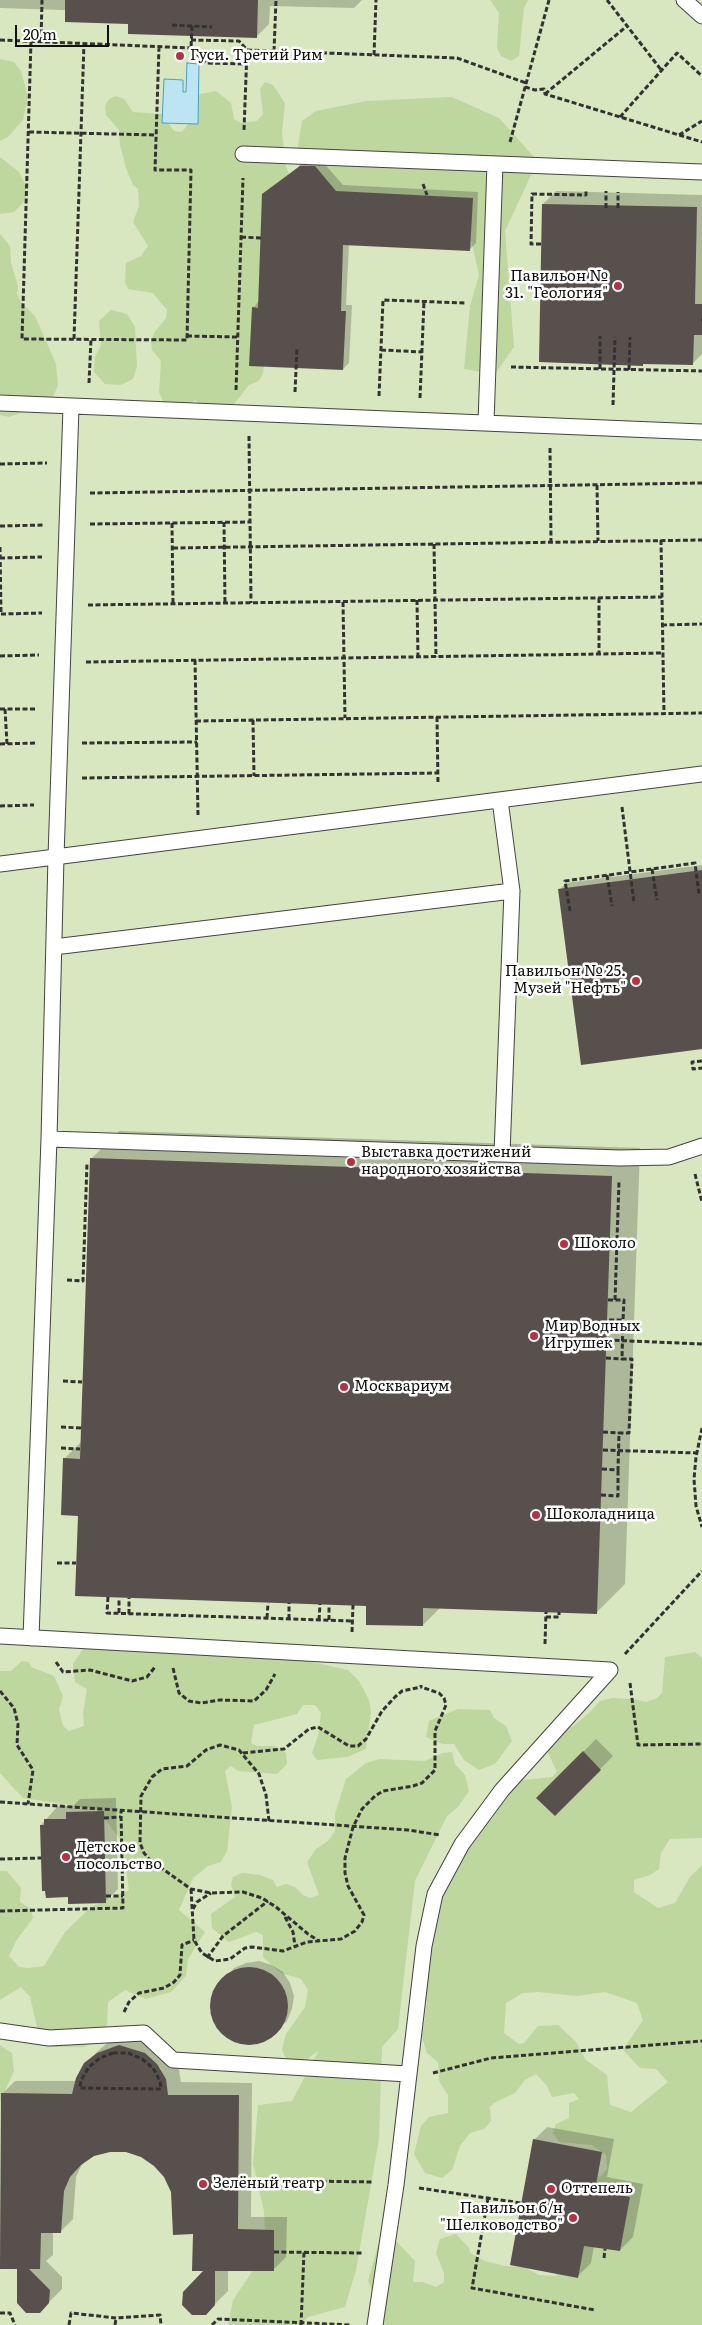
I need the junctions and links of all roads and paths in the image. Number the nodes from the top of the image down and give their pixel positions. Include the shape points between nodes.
1 (42, 0) edge
2 (276, 0) edge
3 (376, 0) edge
4 (548, 0) edge
5 (607, 0) edge
6 (684, 0) edge
7 (702, 16) edge
8 (172, 26) dead end
9 (192, 26) junction
10 (627, 26) junction
11 (212, 27) dead end
12 (0, 40) edge
13 (191, 40) junction
14 (32, 41) junction
15 (41, 42) junction
16 (84, 43) junction
17 (159, 47) junction
18 (192, 48) junction
19 (247, 50) junction
20 (274, 51) junction
21 (374, 55) junction
22 (246, 64) junction
23 (662, 71) junction
24 (702, 76) edge
25 (526, 82) junction
26 (525, 87) junction
27 (545, 94) junction
28 (620, 117) junction
29 (702, 121) edge
30 (29, 132) junction
31 (81, 133) junction
32 (156, 135) junction
33 (678, 135) junction
34 (702, 142) edge
35 (244, 154) junction
36 (499, 164) junction
37 (702, 172) edge
38 (423, 186) dead end
39 (428, 191) dead end
40 (586, 195) dead end
41 (606, 198) dead end
42 (618, 199) dead end
43 (606, 208) dead end
44 (618, 208) dead end
45 (241, 237) junction
46 (261, 238) dead end
47 (541, 244) dead end
48 (424, 301) junction
49 (490, 304) junction
50 (187, 336) junction
51 (600, 336) dead end
52 (238, 337) junction
53 (615, 337) dead end
54 (630, 337) dead end
55 (74, 339) junction
56 (91, 339) junction
57 (297, 348) dead end
58 (381, 350) junction
59 (422, 352) junction
60 (90, 362) dead end
61 (488, 366) junction
62 (600, 369) junction
63 (614, 370) junction
64 (629, 370) junction
65 (702, 371) edge
66 (0, 404) edge
67 (71, 406) junction
68 (242, 413) junction
69 (294, 416) junction
70 (378, 419) junction
71 (419, 420) junction
72 (486, 423) junction
73 (549, 425) junction
74 (613, 428) junction
75 (702, 432) edge
76 (69, 463) junction
77 (0, 464) edge
78 (702, 483) edge
79 (550, 486) junction
80 (597, 486) junction
81 (250, 491) junction
82 (68, 493) junction
83 (224, 522) junction
84 (250, 522) junction
85 (172, 523) junction
86 (67, 525) junction
87 (0, 526) edge
88 (661, 540) junction
89 (702, 540) edge
90 (598, 541) junction
91 (551, 542) junction
92 (434, 544) junction
93 (250, 546) junction
94 (0, 547) edge
95 (224, 547) junction
96 (173, 548) junction
97 (66, 557) junction
98 (0, 558) edge
99 (662, 597) junction
100 (599, 598) junction
101 (417, 600) junction
102 (435, 600) junction
103 (344, 602) junction
104 (225, 603) junction
105 (251, 603) junction
106 (173, 604) junction
107 (64, 609) junction
108 (0, 614) edge
109 (702, 624) edge
110 (662, 625) junction
111 (663, 653) junction
112 (599, 654) junction
113 (0, 656) edge
114 (418, 657) junction
115 (436, 657) junction
116 (344, 658) junction
117 (62, 659) junction
118 (196, 660) junction
119 (61, 708) junction
120 (0, 709) edge
121 (5, 709) junction
122 (702, 713) edge
123 (664, 714) junction
124 (437, 717) junction
125 (345, 718) junction
126 (253, 720) junction
127 (196, 721) junction
128 (197, 742) junction
129 (60, 743) junction
130 (0, 744) edge
131 (7, 744) junction
132 (437, 773) junction
133 (702, 774) edge
134 (254, 776) junction
135 (197, 777) junction
136 (59, 779) junction
137 (500, 800) junction
138 (58, 805) junction
139 (0, 806) edge
140 (438, 807) junction
141 (625, 836) dead end
142 (198, 838) junction
143 (56, 856) junction
144 (0, 864) edge
145 (652, 869) junction
146 (630, 872) junction
147 (607, 875) junction
148 (512, 891) junction
149 (699, 894) dead end
150 (656, 900) dead end
151 (634, 903) dead end
152 (612, 906) dead end
153 (570, 911) dead end
154 (54, 947) junction
155 (702, 1061) edge
156 (702, 1068) edge
157 (50, 1139) junction
158 (696, 1148) edge
159 (502, 1154) junction
160 (620, 1158) junction
161 (86, 1172) dead end
162 (702, 1202) edge
163 (83, 1264) dead end
164 (608, 1300) dead end
165 (615, 1300) junction
166 (607, 1320) dead end
167 (623, 1320) junction
168 (607, 1340) dead end
169 (623, 1341) junction
170 (702, 1344) edge
171 (606, 1358) dead end
172 (622, 1358) junction
173 (702, 1428) edge
174 (603, 1432) dead end
175 (619, 1433) junction
176 (603, 1450) dead end
177 (619, 1450) junction
178 (696, 1453) junction
179 (602, 1469) dead end
180 (618, 1470) junction
181 (601, 1495) dead end
182 (702, 1527) edge
183 (702, 1571) edge
184 (108, 1597) dead end
185 (119, 1598) dead end
186 (129, 1598) dead end
187 (268, 1602) dead end
188 (289, 1603) dead end
189 (320, 1604) dead end
190 (329, 1604) dead end
191 (353, 1605) dead end
192 (546, 1612) dead end
193 (559, 1612) dead end
194 (119, 1613) junction
195 (129, 1614) junction
196 (546, 1617) junction
197 (267, 1618) junction
198 (289, 1619) junction
199 (319, 1620) junction
200 (329, 1620) junction
201 (0, 1636) edge
202 (31, 1638) junction
203 (173, 1645) junction
204 (284, 1651) junction
205 (422, 1659) junction
206 (544, 1666) junction
207 (610, 1670) junction
208 (421, 1687) junction
209 (0, 1691) edge
210 (702, 1744) edge
211 (243, 1753) junction
212 (0, 1802) edge
213 (28, 1804) junction
214 (121, 1810) junction
215 (140, 1811) junction
216 (121, 1817) junction
217 (104, 1818) dead end
218 (269, 1821) junction
219 (353, 1827) junction
220 (462, 1844) junction
221 (0, 1858) edge
222 (41, 1858) dead end
223 (191, 1889) junction
224 (211, 1893) junction
225 (106, 1896) dead end
226 (123, 1896) junction
227 (268, 1901) junction
228 (193, 1909) junction
229 (0, 1911) edge
230 (283, 1914) junction
231 (194, 1940) junction
232 (322, 1942) junction
233 (295, 1946) junction
234 (207, 1958) junction
235 (0, 2031) edge
236 (125, 2034) junction
237 (702, 2041) edge
238 (100, 2058) dead end
239 (408, 2074) junction
240 (160, 2081) dead end
241 (120, 2088) junction
242 (120, 2094) dead end
243 (238, 2180) dead end
244 (396, 2184) junction
245 (488, 2198) junction
246 (521, 2203) dead end
247 (605, 2249) dead end
248 (274, 2252) dead end
249 (304, 2252) junction
250 (386, 2252) junction
251 (604, 2258) dead end
252 (595, 2310) dead end
253 (0, 2313) edge
254 (116, 2318) junction
255 (301, 2324) edge
256 (15, 2325) edge
257 (69, 2325) edge
258 (115, 2325) edge
259 (161, 2325) edge
260 (212, 2325) edge
261 (352, 2325) edge
262 (375, 2325) edge

1 - 15 path
2 - 20 path
3 - 21 path
4 - 25 path
5 - 10 path
6 - 7 lane
8 - 9 path
9 - 11 path
9 - 13 path
10 - 23 path
10 - 27 path
12 - 14 path
13 - 18 path
13 - 19 path via 239,41
14 - 15 path
14 - 30 path
15 - 16 path
16 - 17 path
16 - 31 path
17 - 18 path
17 - 32 path
18 - 22 path via 206,63
19 - 20 path
19 - 22 path
20 - 21 path
21 - 25 path via 457,58
22 - 35 path
23 - 24 path via 677,54
23 - 28 path
25 - 26 path
26 - 27 path via 544,89
26 - 36 path
27 - 28 path
28 - 33 path
29 - 33 path
30 - 31 path
30 - 55 path via 22,339
31 - 32 path
31 - 55 path
32 - 50 path via 155,170 191,170
33 - 34 path
35 - 36 lane
35 - 45 path
36 - 37 lane
36 - 49 lane
38 - 39 path
40 - 47 path via 532,194 531,244
41 - 43 path
42 - 44 path
45 - 46 path
45 - 52 path
48 - 49 path
48 - 58 path via 383,300
48 - 59 path
49 - 61 lane
50 - 52 path
50 - 56 path via 187,340
51 - 62 path
52 - 68 path
53 - 63 path
54 - 64 path
55 - 56 path
56 - 60 path
57 - 69 path
58 - 59 path
58 - 70 path
59 - 71 path
61 - 62 path
61 - 72 lane
62 - 63 path
63 - 64 path
63 - 74 path
64 - 65 path
66 - 67 lane
67 - 68 lane
67 - 76 lane
68 - 69 lane
68 - 81 path
69 - 70 lane
70 - 71 lane
71 - 72 lane
72 - 73 lane
73 - 74 lane
73 - 79 path
74 - 75 lane
76 - 77 path
76 - 82 lane
78 - 80 path
79 - 80 path
79 - 81 path
79 - 91 path
80 - 90 path
81 - 82 path
81 - 84 path
82 - 86 lane
83 - 84 path
83 - 85 path
83 - 95 path
84 - 93 path
85 - 86 path
85 - 96 path
86 - 87 path
86 - 97 lane
88 - 89 path
88 - 90 path
88 - 99 path
90 - 91 path
91 - 92 path
92 - 93 path
92 - 102 path
93 - 95 path
93 - 105 path
94 - 98 path
95 - 96 path
95 - 104 path
96 - 106 path
97 - 98 path
97 - 107 lane
98 - 108 path
99 - 100 path
99 - 110 path
100 - 102 path
100 - 112 path
101 - 102 path
101 - 103 path
101 - 114 path
102 - 115 path
103 - 105 path
103 - 116 path
104 - 105 path
104 - 106 path
106 - 107 path
107 - 108 path
107 - 117 lane
109 - 110 path
110 - 111 path
111 - 112 path
111 - 123 path
112 - 115 path
113 - 117 path
114 - 115 path
114 - 116 path
116 - 118 path
116 - 125 path
117 - 118 path
117 - 119 lane
118 - 127 path
119 - 121 path
119 - 129 lane
120 - 121 path
121 - 131 path
122 - 123 path
123 - 124 path
124 - 125 path
124 - 132 path
125 - 126 path
126 - 127 path
126 - 134 path
127 - 128 path
128 - 129 path
128 - 135 path
129 - 131 path
129 - 136 lane
130 - 131 path
132 - 134 path
132 - 140 path
133 - 137 lane
134 - 135 path
135 - 136 path
135 - 142 path
136 - 138 lane
137 - 140 lane
137 - 148 lane
138 - 139 path
138 - 143 lane
140 - 142 lane
141 - 146 path
142 - 143 lane
143 - 144 lane
143 - 154 lane
145 - 146 path
145 - 149 path via 695,863
145 - 150 path
146 - 147 path
146 - 151 path
147 - 152 path
147 - 153 path via 566,880
148 - 154 lane
148 - 159 lane
154 - 157 lane
155 - 156 path via 692,1062 693,1069
157 - 159 lane
157 - 202 lane
158 - 160 lane via 669,1157
158 - 162 path
159 - 160 lane
160 - 165 path
161 - 163 path
164 - 165 path
165 - 167 path via 624,1300
166 - 167 path
167 - 169 path
168 - 169 path
169 - 170 path
169 - 172 path
171 - 172 path
172 - 175 path via 632,1359 629,1433
173 - 178 path
174 - 175 path
175 - 177 path
176 - 177 path
177 - 178 path
177 - 180 path
178 - 182 path via 694,1492
179 - 180 path
180 - 181 path via 618,1496
183 - 207 path
184 - 194 path via 107,1613
185 - 194 path
186 - 195 path
187 - 197 path
188 - 198 path
189 - 199 path
190 - 200 path
191 - 200 path via 352,1621
192 - 196 path
193 - 196 path via 559,1617
194 - 195 path
195 - 197 path
196 - 206 path
197 - 198 path
198 - 199 path
199 - 200 path
201 - 202 lane
202 - 203 lane
203 - 204 lane
203 - 204 path via 173,1669 179,1693 189,1701 201,1703 220,1700 249,1702 259,1698 279,1667
204 - 205 lane
205 - 206 lane
205 - 208 path
206 - 207 lane
207 - 210 path via 630,1680 638,1745
207 - 220 lane via 502,1790
208 - 211 path via 395,1697 382,1711 366,1740 358,1746 349,1746 318,1727 308,1729 284,1749
208 - 219 path via 439,1693 446,1704 436,1731 435,1770 413,1786 382,1791 362,1810
209 - 213 path via 14,1708 18,1724 17,1745 33,1770
211 - 215 path via 230,1746 216,1746 187,1766 157,1772 141,1796
211 - 218 path via 263,1783
212 - 213 path
213 - 214 path
214 - 215 path
214 - 216 path
215 - 218 path
215 - 223 path via 144,1853 159,1868
216 - 217 path
216 - 226 path
218 - 219 path
219 - 220 path via 425,1833
219 - 232 path via 345,1858 346,1873 348,1886 364,1919 347,1936
220 - 239 lane via 435,1894 428,1920
221 - 222 path
223 - 224 path
223 - 228 path
224 - 227 path via 243,1892
224 - 228 path via 197,1902
225 - 226 path
226 - 229 path via 123,1908
227 - 230 path
227 - 234 path via 223,1936
228 - 231 path
230 - 232 path
230 - 233 path via 293,1932
231 - 234 path
231 - 236 path via 182,1945 180,1975 174,1982 164,1988 143,1992 129,2002 124,2013
232 - 233 path
233 - 234 path via 279,1952 252,1947 230,1959 215,1961
235 - 236 lane via 49,2038
236 - 239 lane via 144,2033 173,2060
237 - 239 path via 491,2058 423,2075
238 - 241 path via 88,2067 80,2088
239 - 244 lane
240 - 241 path via 161,2089
241 - 242 path
243 - 244 path
244 - 245 path
244 - 250 lane
245 - 246 path
245 - 252 path via 472,2288
247 - 251 path
248 - 249 path
249 - 250 path
249 - 255 path
250 - 262 lane
253 - 256 path via 10,2313
254 - 257 path via 71,2313
254 - 258 path
254 - 259 path via 160,2315
255 - 260 path via 218,2319
255 - 261 path

